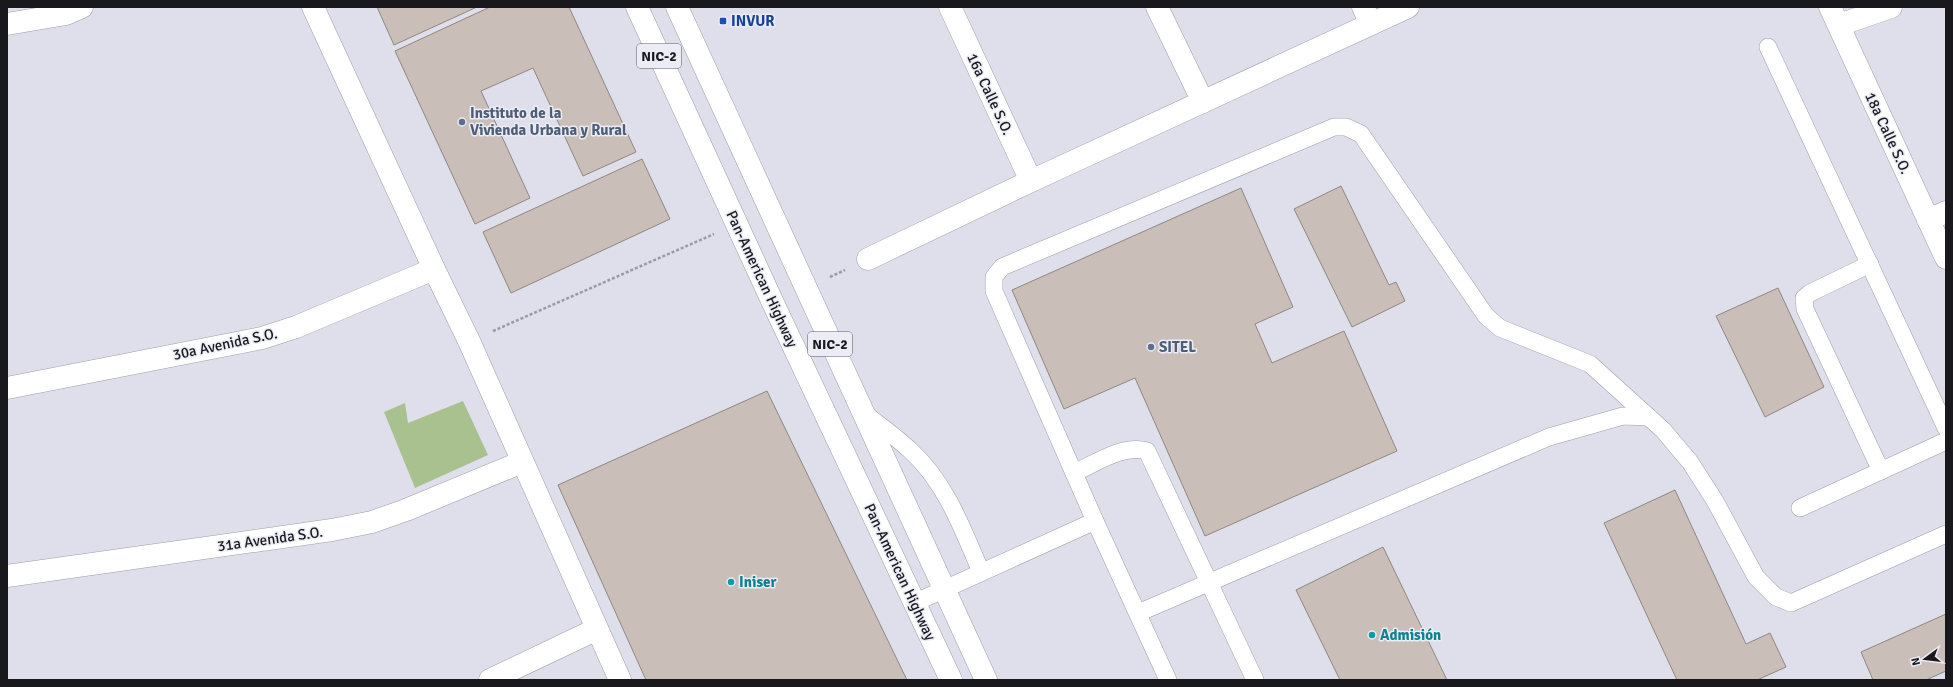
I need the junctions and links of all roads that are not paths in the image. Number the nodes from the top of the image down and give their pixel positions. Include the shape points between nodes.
1 (82, 7) edge
2 (313, 7) edge
3 (637, 7) edge
4 (676, 7) edge
5 (950, 7) edge
6 (1157, 7) edge
7 (1408, 7) edge
8 (1891, 7) edge
9 (1367, 16) edge
10 (1834, 16) edge
11 (7, 24) edge
12 (1768, 47) dead end
13 (1203, 102) junction
14 (1031, 181) junction
15 (1937, 216) edge
16 (1946, 258) edge
17 (860, 263) road end
18 (1870, 264) junction
19 (434, 269) junction
20 (7, 388) edge
21 (861, 411) junction
22 (1649, 417) junction
23 (1946, 428) edge
24 (1946, 441) edge
25 (522, 462) junction
26 (1881, 471) junction
27 (1074, 473) junction
28 (1800, 508) dead end
29 (1095, 521) junction
30 (1946, 534) edge
31 (981, 572) junction
32 (7, 576) edge
33 (1209, 583) junction
34 (944, 589) junction
35 (914, 603) junction
36 (1138, 613) junction
37 (597, 628) junction
38 (490, 680) edge
39 (620, 680) edge
40 (951, 680) edge
41 (986, 680) edge
42 (1168, 680) edge
43 (1254, 680) edge

1 - 11 main road via 66,14
2 - 19 main road
3 - 35 main road, Pan-American Highway / NIC-2
4 - 21 main road, NIC-2
5 - 14 main road, 16a Calle S.O.
6 - 13 main road
7 - 9 main road
8 - 10 main road
9 - 13 main road
10 - 15 main road, 18a Calle S.O.
12 - 18 lane
13 - 14 main road
14 - 17 main road
15 - 16 main road, 18a Calle S.O.
18 - 23 lane
18 - 26 lane via 1810,292 1804,298 1804,303
19 - 20 main road, 30a Avenida S.O. via 296,327 262,338
19 - 25 main road
21 - 31 lane via 912,452 939,484 959,520
21 - 34 main road, NIC-2
22 - 27 lane via 1590,364 1500,328 1486,316 1361,134 1346,127 1334,127 1002,267 994,276 994,291
22 - 30 lane via 1690,462 1715,501 1756,576 1776,597 1792,603
22 - 33 lane via 1623,416 1549,437
24 - 26 lane
25 - 32 main road, 31a Avenida S.O. via 372,522 332,530
25 - 37 main road
26 - 28 lane
27 - 29 lane
27 - 33 lane via 1122,451 1136,448 1147,451
29 - 31 lane
29 - 36 lane
31 - 34 lane
33 - 36 lane
33 - 43 lane
34 - 35 lane
34 - 41 main road, NIC-2
35 - 40 main road, Pan-American Highway / NIC-2
36 - 42 lane
37 - 38 main road
37 - 39 main road

